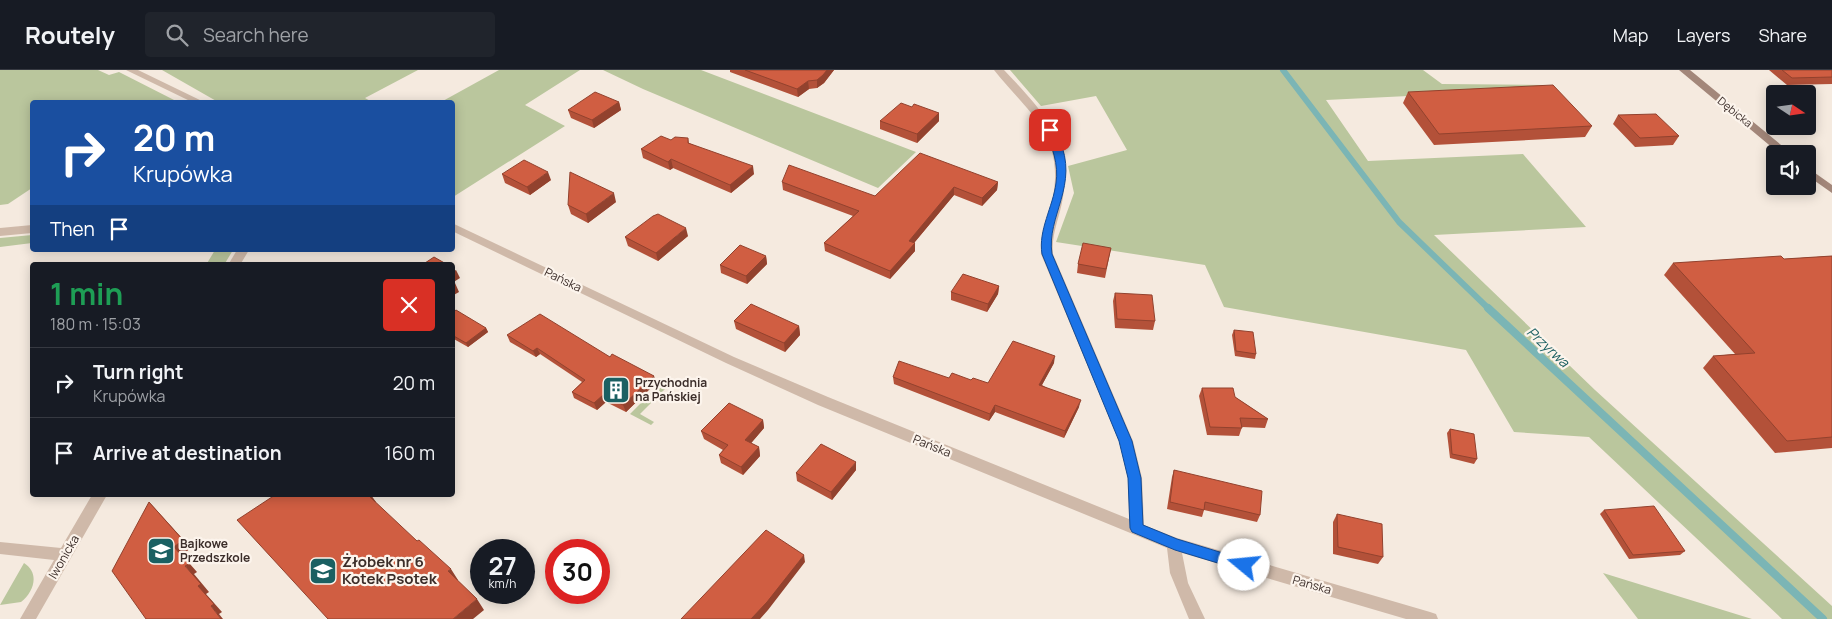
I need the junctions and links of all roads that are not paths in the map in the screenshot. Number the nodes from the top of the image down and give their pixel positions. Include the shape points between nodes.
1 (131, 70) edge
2 (999, 70) edge
3 (1684, 70) edge
4 (195, 100) edge
5 (1776, 145) edge
6 (1816, 177) edge
7 (1832, 190) edge
8 (455, 227) edge
9 (30, 229) edge
10 (0, 232) edge
11 (99, 497) edge
12 (1137, 528) junction
13 (1175, 544) junction
14 (0, 548) edge
15 (65, 555) junction
16 (28, 619) edge
17 (1197, 619) edge
18 (1430, 619) edge

1 - 4 street
2 - 12 street via 1039,113 1058,147 1061,182 1045,243 1047,254 1126,441 1135,478
3 - 5 street, Dębicka
6 - 7 street
8 - 12 street, Pańska via 815,398
9 - 10 street
11 - 15 street, Iwonicka
12 - 13 street, Pańska
13 - 17 street via 1177,571
13 - 18 street, Pańska
14 - 15 street
15 - 16 street, Iwonicka

